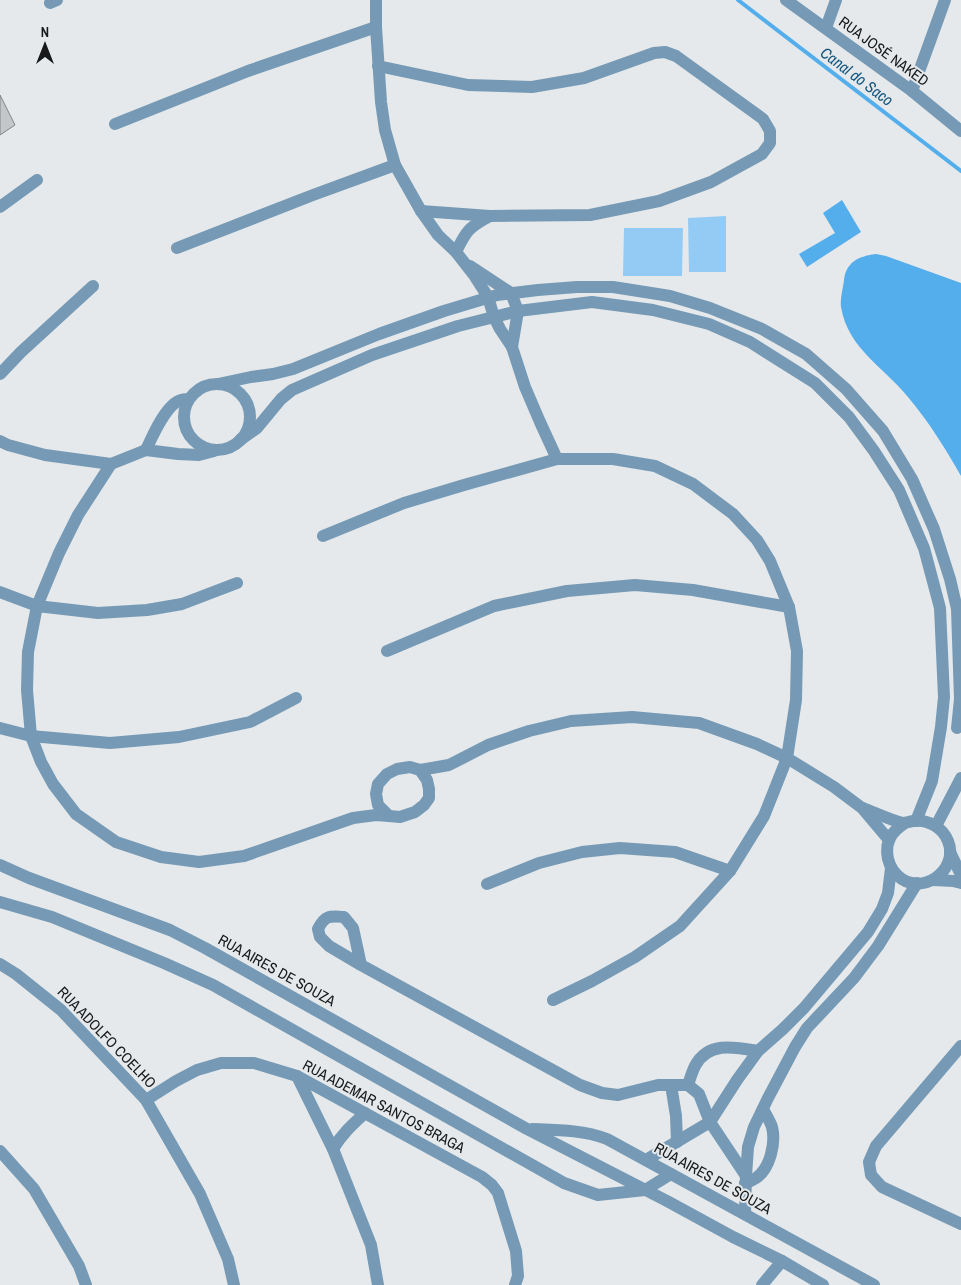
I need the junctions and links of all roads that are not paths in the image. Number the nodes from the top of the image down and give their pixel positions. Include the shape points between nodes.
1 (376, 0) edge
2 (786, 0) edge
3 (836, 0) edge
4 (945, 0) edge
5 (376, 27) junction
6 (826, 28) junction
7 (378, 66) junction
8 (912, 91) junction
9 (114, 124) dead end
10 (961, 131) edge
11 (396, 165) junction
12 (37, 180) dead end
13 (0, 207) edge
14 (421, 210) junction
15 (490, 216) junction
16 (177, 248) dead end
17 (460, 257) junction
18 (474, 275) junction
19 (93, 286) dead end
20 (511, 293) junction
21 (488, 298) junction
22 (471, 302) junction
23 (518, 311) junction
24 (494, 317) junction
25 (512, 347) junction
26 (0, 374) edge
27 (218, 384) junction
28 (189, 399) junction
29 (240, 440) junction
30 (0, 441) edge
31 (222, 449) junction
32 (146, 450) junction
33 (557, 459) junction
34 (111, 464) junction
35 (323, 536) dead end
36 (238, 583) dead end
37 (0, 592) edge
38 (37, 606) junction
39 (789, 607) junction
40 (387, 650) dead end
41 (296, 698) dead end
42 (0, 728) edge
43 (941, 728) junction
44 (959, 728) edge
45 (31, 736) junction
46 (787, 758) junction
47 (449, 765) junction
48 (420, 770) junction
49 (961, 778) edge
50 (429, 789) junction
51 (376, 794) junction
52 (862, 808) junction
53 (389, 816) junction
54 (353, 818) junction
55 (910, 822) junction
56 (936, 826) junction
57 (889, 840) junction
58 (950, 851) junction
59 (0, 865) edge
60 (891, 868) junction
61 (730, 871) junction
62 (961, 875) edge
63 (933, 880) junction
64 (961, 883) edge
65 (488, 884) dead end
66 (917, 884) junction
67 (0, 902) edge
68 (0, 964) edge
69 (361, 965) dead end
70 (553, 1000) dead end
71 (961, 1046) edge
72 (758, 1051) junction
73 (298, 1076) junction
74 (671, 1085) junction
75 (688, 1085) junction
76 (146, 1100) junction
77 (763, 1109) junction
78 (365, 1113) junction
79 (710, 1122) junction
80 (527, 1129) junction
81 (677, 1142) junction
82 (333, 1149) junction
83 (0, 1151) edge
84 (646, 1160) junction
85 (671, 1174) junction
86 (746, 1180) junction
87 (645, 1190) junction
88 (745, 1214) junction
89 (961, 1224) edge
90 (782, 1261) junction
91 (86, 1285) edge
92 (234, 1285) edge
93 (378, 1285) edge
94 (516, 1285) edge
95 (762, 1285) edge
96 (822, 1285) edge
97 (874, 1285) edge

1 - 5 street
2 - 6 street, RUA JOSÉ NAKED
3 - 6 street
4 - 8 street
5 - 7 street
5 - 9 street via 248,71
6 - 8 street, RUA JOSÉ NAKED
7 - 11 street via 385,130
7 - 15 street via 468,85 532,87 584,78 665,52 676,56 763,119 770,131 770,143 762,154 710,182 659,201 590,215
8 - 10 street, RUA JOSÉ NAKED
11 - 14 street
11 - 16 street
12 - 13 street
14 - 15 street
14 - 17 street via 438,235
15 - 17 street via 467,231
17 - 18 street
17 - 20 street
18 - 21 street
18 - 22 street
19 - 26 street
20 - 21 street
20 - 23 street
20 - 44 street via 612,288 670,296 762,329 806,354 846,389 883,431 912,478 934,529 957,609
21 - 22 street
21 - 24 street
22 - 27 street via 293,369
23 - 24 street
23 - 25 street
23 - 43 street via 592,302 653,310 709,324 750,342 814,383 849,417 899,490 924,548 940,608 944,697
24 - 25 street
24 - 29 street via 372,355 292,390 280,399 257,428
25 - 33 street via 525,387
27 - 28 street via 202,388
27 - 29 street via 238,392 249,410 246,431
28 - 31 street via 185,408 186,430 200,446
28 - 32 street via 172,405 158,424
29 - 31 street
30 - 34 street via 45,455
31 - 32 street via 199,454
32 - 34 street
33 - 35 street via 404,503
33 - 39 street via 613,459 655,466 693,484 734,514 757,540 770,561
34 - 38 street via 78,515
36 - 38 street via 182,604 146,610 98,613
37 - 38 street
38 - 45 street via 28,652
39 - 40 street via 693,590 635,586 567,591 494,606
39 - 46 street via 797,661 796,700
41 - 45 street via 250,722 179,737 110,743
42 - 45 street
43 - 44 street
43 - 55 street via 932,781
45 - 54 street via 53,784 76,814 116,842 160,857 198,862 244,856
46 - 47 street via 699,723 632,717 571,722 529,731 488,745
46 - 52 street
46 - 61 street via 764,816
47 - 48 street
47 - 50 street
48 - 50 street
48 - 51 street via 410,767 387,774 378,784
49 - 56 street
50 - 53 street via 429,798 415,812 400,817
51 - 53 street via 378,805
51 - 54 street
52 - 55 street
52 - 57 street
53 - 54 street
55 - 56 street via 926,821
55 - 57 street via 895,830
56 - 58 street via 946,837
57 - 60 street via 887,850
58 - 62 street
58 - 63 street via 948,863
59 - 80 street, RUA AIRES DE SOUZA via 170,930
60 - 66 street via 898,876
60 - 72 street via 888,893 868,932 804,1008
61 - 65 street via 675,852 620,848 582,852
61 - 70 street via 680,926 635,957
63 - 64 street
63 - 66 street
66 - 77 street via 854,978 807,1028
67 - 87 street via 52,917 213,986 564,1183 598,1195
68 - 76 street, RUA ADOLFO COELHO via 61,1010
69 - 74 street via 602,1094
71 - 89 street via 876,1146 869,1162 871,1175 882,1187
72 - 75 street via 723,1047 709,1051 699,1058
72 - 79 street
73 - 76 street, RUA ADEMAR SANTOS BRAGA via 254,1063 221,1063 197,1070
73 - 78 street, RUA ADEMAR SANTOS BRAGA
73 - 82 street
74 - 75 street
74 - 81 street
75 - 79 street via 699,1094
76 - 92 street, RUA ADOLFO COELHO via 200,1194 228,1259
77 - 86 street via 748,1148
77 - 86 street via 772,1128 771,1156 757,1178
78 - 82 street via 348,1128
78 - 94 street, RUA ADEMAR SANTOS BRAGA via 492,1185 498,1193 516,1251
79 - 81 street
79 - 86 street
80 - 84 street, RUA AIRES DE SOUZA via 594,1134
80 - 87 street, RUA AIRES DE SOUZA
81 - 84 street
82 - 93 street via 371,1245
83 - 91 street via 34,1189 79,1266
84 - 85 street, RUA AIRES DE SOUZA
85 - 87 street
85 - 88 street, RUA AIRES DE SOUZA
86 - 88 street
87 - 90 street, RUA AIRES DE SOUZA
88 - 97 street, RUA AIRES DE SOUZA
90 - 95 street
90 - 96 street, RUA AIRES DE SOUZA

